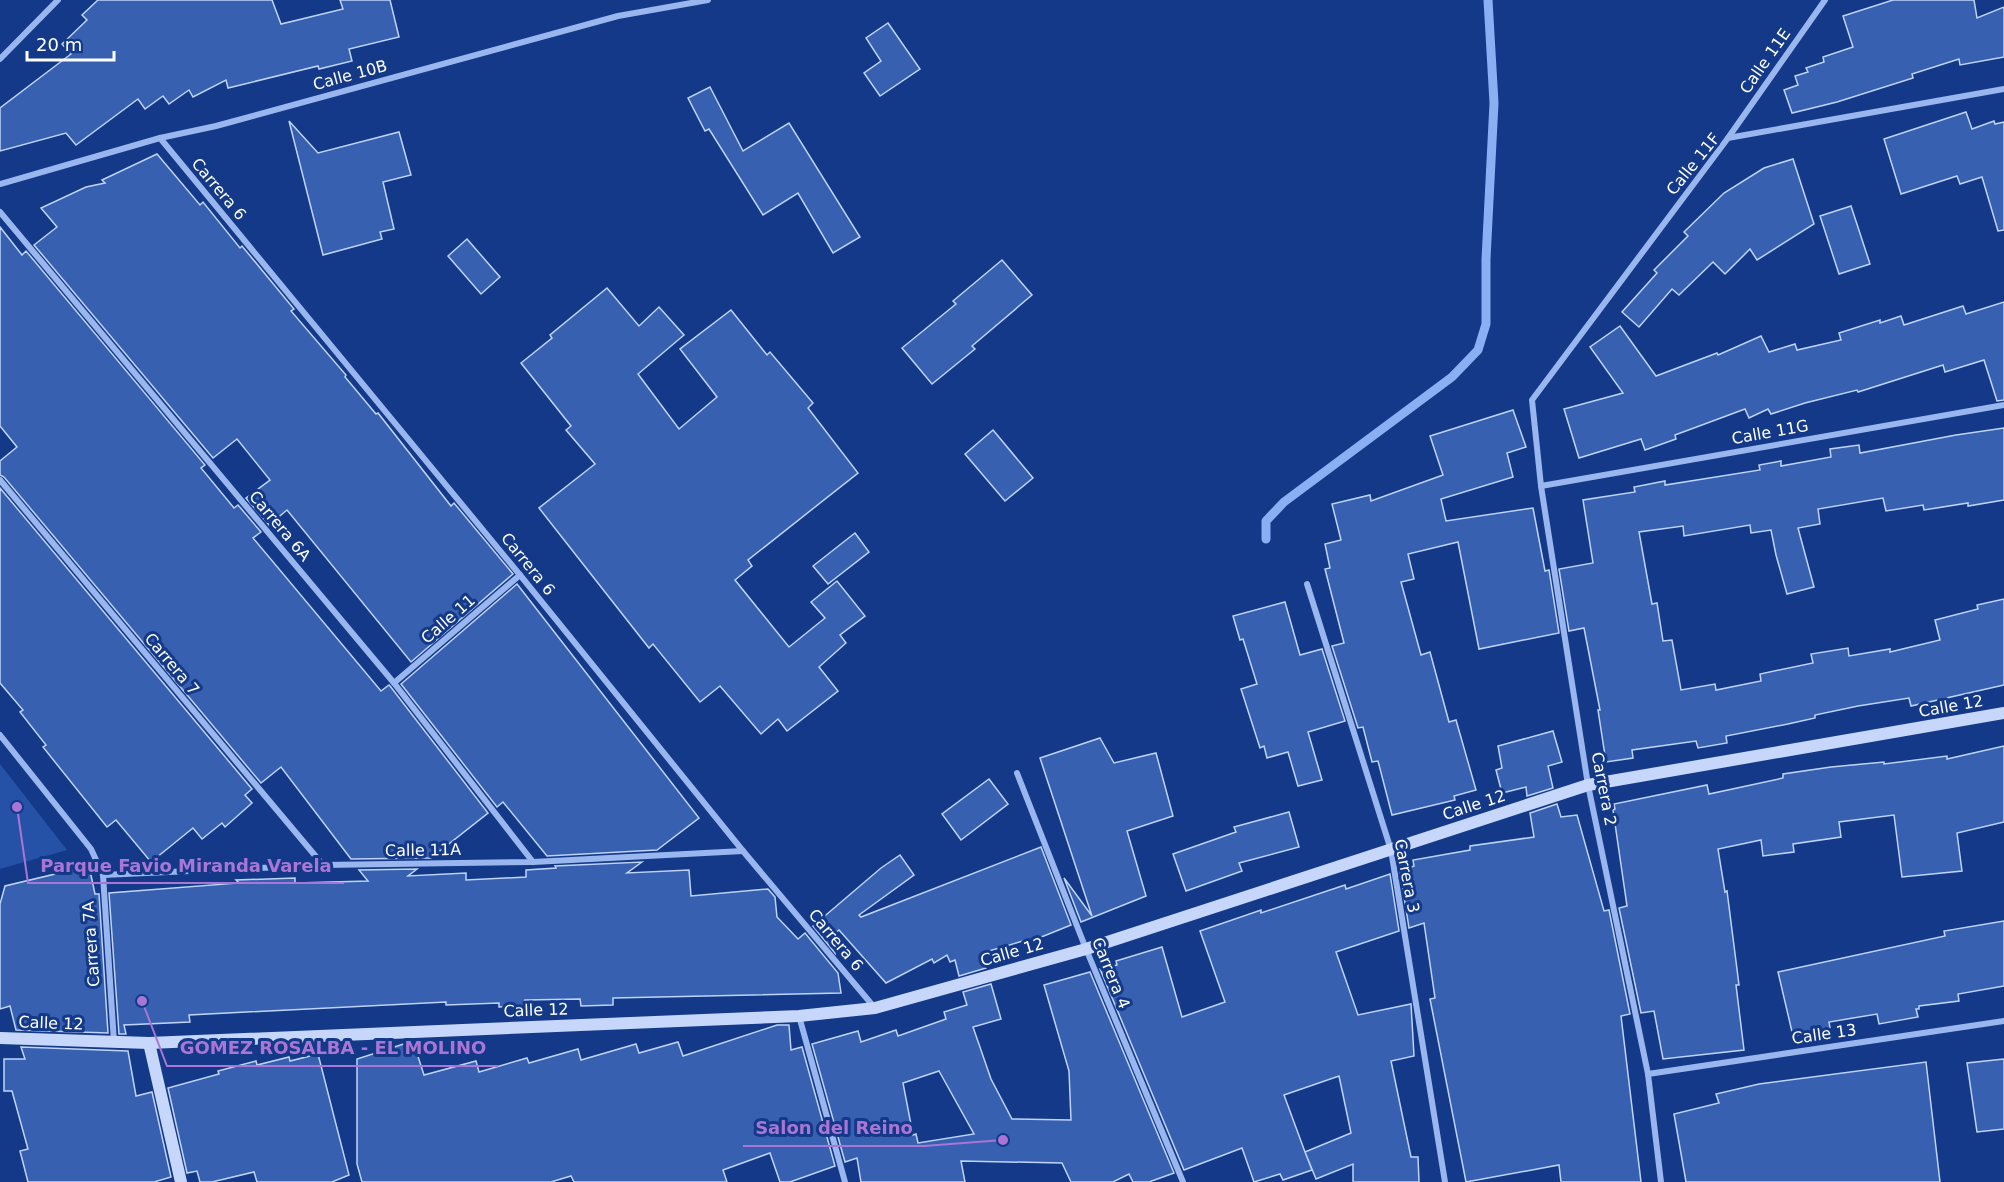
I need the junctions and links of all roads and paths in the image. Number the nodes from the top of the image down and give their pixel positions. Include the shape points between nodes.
1 (58, 0) edge
2 (708, 0) edge
3 (1825, 0) edge
4 (0, 59) edge
5 (2004, 89) edge
6 (160, 138) junction
7 (1728, 138) junction
8 (0, 184) edge
9 (0, 212) edge
10 (1532, 400) joint
11 (2004, 405) edge
12 (0, 480) edge
13 (1541, 486) junction
14 (520, 575) junction
15 (1307, 584) dead end
16 (394, 683) junction
17 (2004, 713) edge
18 (0, 735) edge
19 (1017, 773) dead end
20 (1588, 785) junction
21 (1391, 850) junction
22 (743, 851) junction
23 (532, 862) junction
24 (323, 865) junction
25 (103, 875) junction
26 (1086, 949) junction
27 (875, 1008) junction
28 (799, 1016) junction
29 (2004, 1021) edge
30 (0, 1038) edge
31 (114, 1042) junction
32 (149, 1043) junction
33 (1648, 1074) junction
34 (181, 1182) edge
35 (845, 1182) edge
36 (1183, 1182) edge
37 (1445, 1182) edge
38 (1661, 1182) edge

1 - 4 street
2 - 6 street, Calle 10B via 618,16
3 - 7 street, Calle 11E
5 - 7 street, Calle 11F
6 - 8 street, Calle 10B
6 - 14 street, Carrera 6
7 - 10 street, Calle 11F
9 - 16 street, Carrera 6A
10 - 13 street, Carrera 2
11 - 13 street, Calle 11G
12 - 24 street, Carrera 7
13 - 20 street, Carrera 2
14 - 16 street, Calle 11
14 - 22 street, Carrera 6
15 - 21 street, Carrera 3
16 - 23 street, Carrera 6A
17 - 20 street, Calle 12
18 - 25 street, Carrera 7A via 91,849
19 - 26 street, Carrera 4
20 - 21 street, Calle 12
20 - 33 street, Carrera 2
21 - 26 street, Calle 12
21 - 37 street, Carrera 3
22 - 23 street, Calle 11A
22 - 27 street, Carrera 6
23 - 24 street, Calle 11A
24 - 25 street, Calle 11A
25 - 31 street, Carrera 7A
26 - 27 street, Calle 12
26 - 36 street, Carrera 4
27 - 28 street, Calle 12
28 - 32 street, Calle 12
28 - 35 street
29 - 33 street, Calle 13
30 - 31 street, Calle 12
31 - 32 street, Calle 12
32 - 34 street
33 - 38 street, Carrera 2

